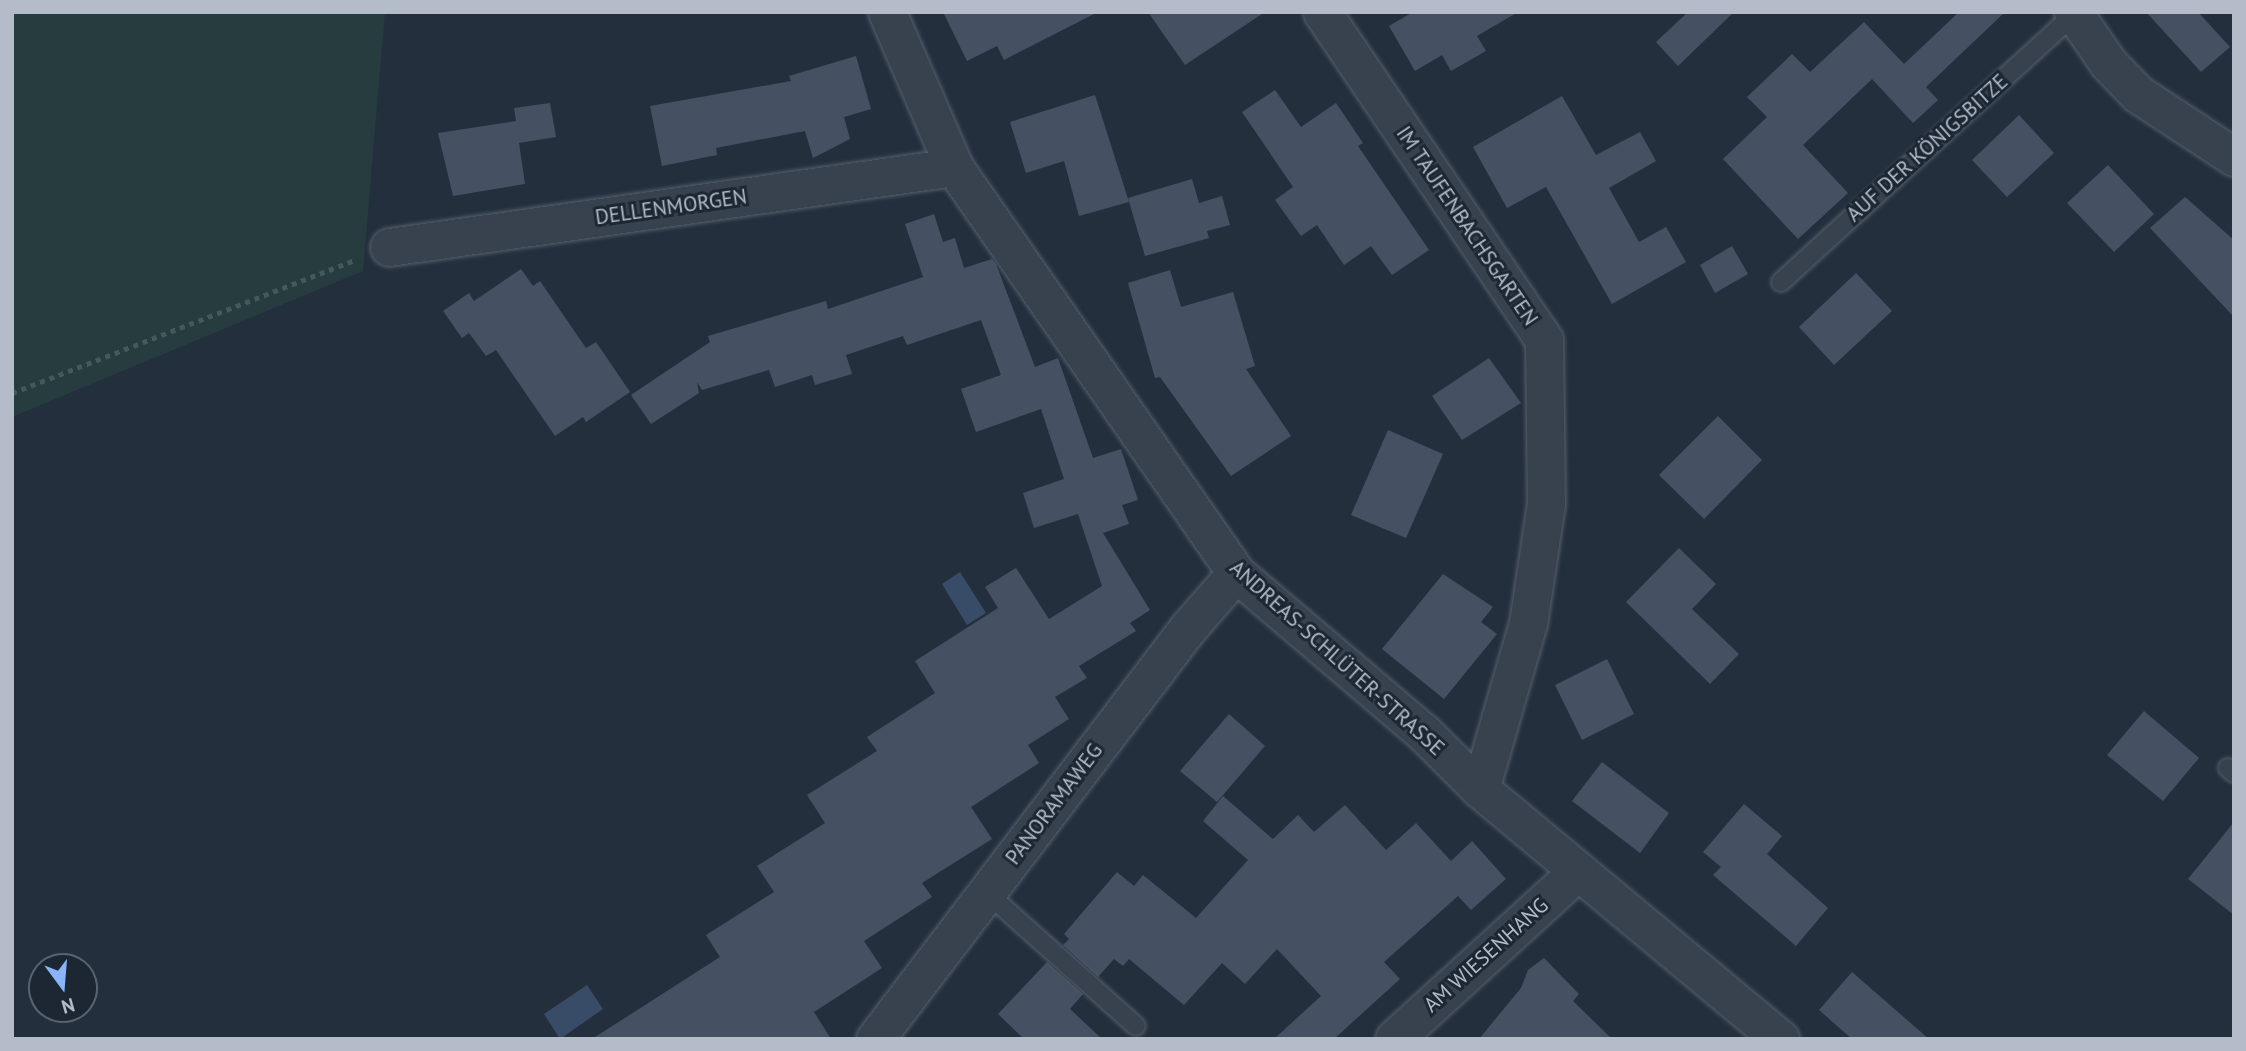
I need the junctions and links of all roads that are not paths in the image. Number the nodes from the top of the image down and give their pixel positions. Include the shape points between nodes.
1 (887, 12) edge
2 (1322, 12) edge
3 (2073, 13) edge
4 (2234, 156) edge
5 (954, 167) junction
6 (389, 247) road end
7 (1781, 282) dead end
8 (1236, 573) junction
9 (1480, 789) junction
10 (1578, 872) junction
11 (986, 892) junction
12 (1136, 1026) dead end
13 (875, 1039) edge
14 (1394, 1039) edge
15 (1780, 1039) edge

1 - 5 street, ANDREAS-SCHLÜTER-STRASSE
2 - 9 street, IM TAUFENBACHSGARTEN via 1544,340 1546,503 1528,623
3 - 4 street via 2108,63 2138,94
3 - 7 lane, AUF DER KÖNIGSBITZE
5 - 6 street, DELLENMORGEN
5 - 8 street, ANDREAS-SCHLÜTER-STRASSE
8 - 9 street, ANDREAS-SCHLÜTER-STRASSE via 1424,733
8 - 11 street, PANORAMAWEG via 1188,628
9 - 10 street, ANDREAS-SCHLÜTER-STRASSE
10 - 14 street, AM WIESENHANG
10 - 15 street, ANDREAS-SCHLÜTER-STRASSE
11 - 12 lane
11 - 13 street, PANORAMAWEG

